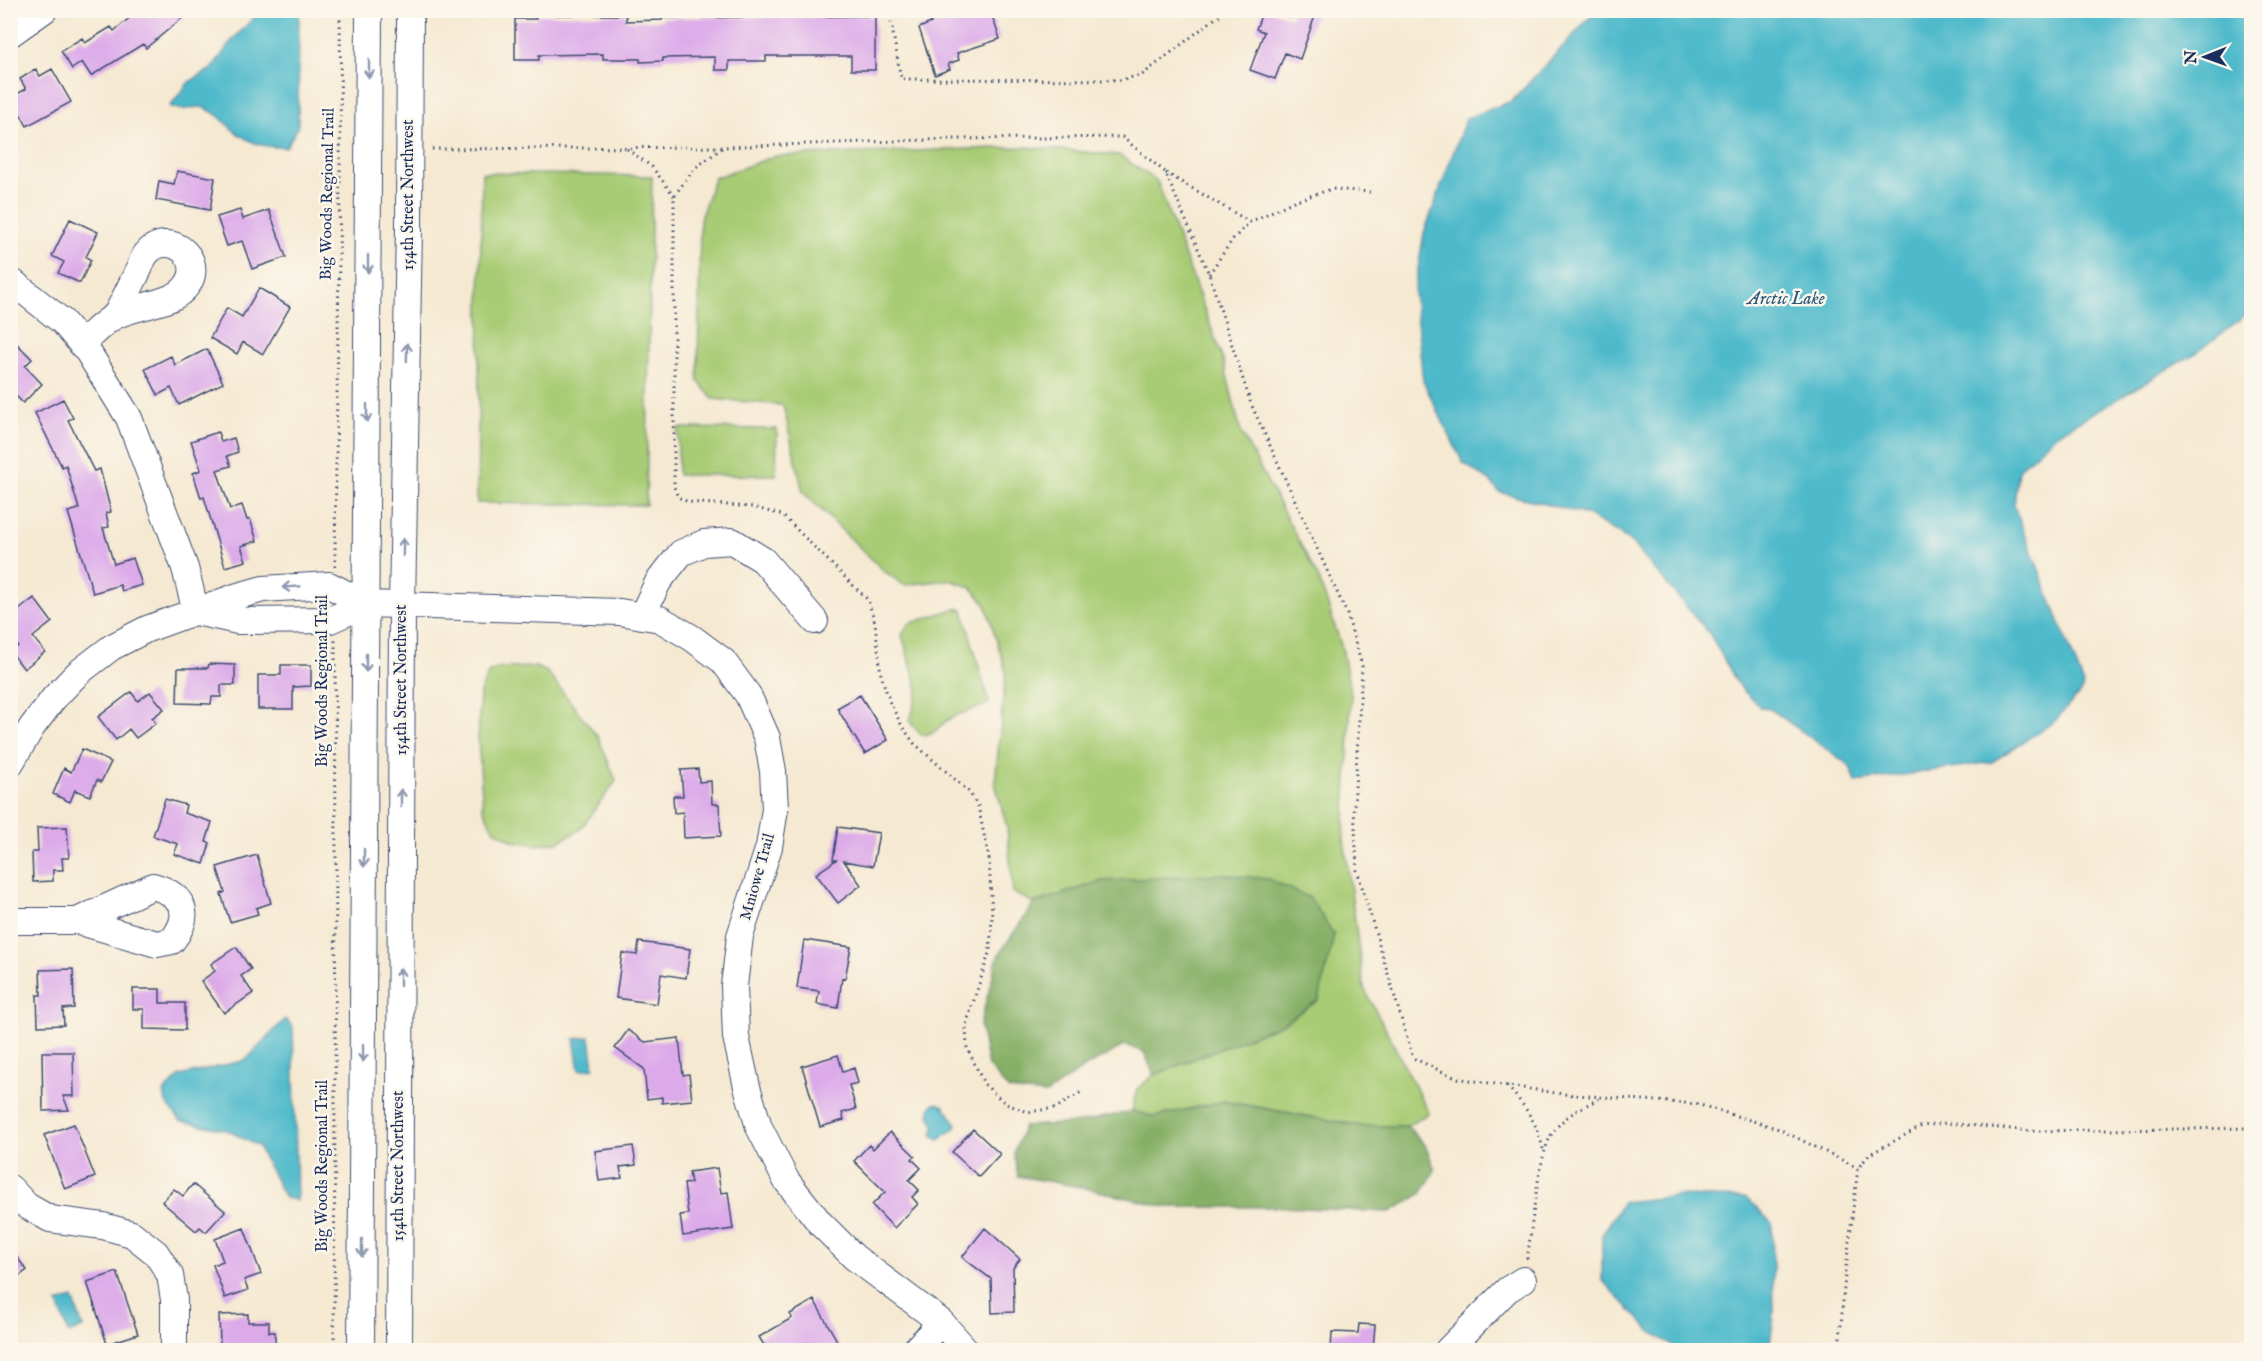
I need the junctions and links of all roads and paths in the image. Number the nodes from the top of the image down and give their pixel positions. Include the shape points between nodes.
1 (44, 10) edge
2 (340, 10) edge
3 (369, 10) edge
4 (410, 10) edge
5 (889, 10) edge
6 (1226, 10) edge
7 (10, 34) edge
8 (723, 147) junction
9 (425, 148) dead end
10 (625, 148) junction
11 (1165, 172) junction
12 (1370, 192) dead end
13 (674, 196) junction
14 (1250, 222) junction
15 (1209, 274) junction
16 (10, 280) edge
17 (116, 315) dead end
18 (81, 344) junction
19 (335, 588) junction
20 (366, 604) junction
21 (402, 606) junction
22 (196, 612) junction
23 (642, 616) junction
24 (335, 618) junction
25 (815, 621) dead end
26 (10, 764) edge
27 (10, 921) edge
28 (77, 921) dead end
29 (1507, 1086) junction
30 (1083, 1091) dead end
31 (1603, 1097) junction
32 (2252, 1128) edge
33 (1544, 1150) junction
34 (1858, 1168) junction
35 (10, 1188) edge
36 (1523, 1280) joint
37 (941, 1322) junction
38 (174, 1350) edge
39 (334, 1350) edge
40 (361, 1350) edge
41 (399, 1350) edge
42 (915, 1350) edge
43 (966, 1350) edge
44 (1448, 1350) edge
45 (1839, 1350) edge

1 - 7 street
2 - 19 path, Big Woods Regional Trail via 342,145
3 -> 20 street
21 -> 4 street, 154th Street Northwest
5 - 6 path via 901,79 1120,81 1142,75
8 - 10 path
8 - 11 path via 1122,137
8 - 13 path via 694,169
9 - 10 path
10 - 13 path via 652,167
11 - 14 path
11 - 15 path
12 - 14 path via 1332,189 1294,201
13 - 30 path via 674,487 678,497 688,502 752,507 782,515 868,600 875,622 881,675 902,726 914,743 969,792 978,806 989,858 992,917 990,950 966,1025 967,1047 984,1084 1006,1104 1028,1112 1056,1108
14 - 15 path
15 - 29 path via 1251,404 1347,614 1362,666 1354,807 1357,870 1413,1058 1456,1078
16 - 18 street via 63,322
17 - 18 street
18 - 22 street via 129,418 185,568
19 - 20 street
19 -> 22 street via 329,585 263,589
20 - 21 street, Mniowe Trail
20 - 24 street
20 -> 40 street
21 - 23 street, Mniowe Trail via 620,612
41 -> 21 street, 154th Street Northwest
22 - 24 street via 238,621
22 - 26 street via 147,629 112,647 78,674 32,727
23 - 25 street via 658,582 681,553 704,543 732,541 763,560
23 - 37 street, Mniowe Trail via 660,619 723,661 748,695 767,738 775,809 770,847 740,936 734,986 736,1037 759,1127 786,1180 820,1223 854,1257
24 - 39 path, Big Woods Regional Trail
27 - 28 street
29 - 31 path
29 - 33 path via 1528,1109
31 - 33 path via 1577,1108 1553,1132
31 - 34 path via 1697,1104 1779,1129
32 - 34 path via 2032,1131 1946,1123 1922,1126 1870,1154
33 - 36 path
34 - 45 path
35 - 38 street via 27,1206 50,1219 132,1234 156,1252 170,1275
36 - 44 street via 1507,1290
37 - 42 street
37 - 43 street, Mniowe Trail

